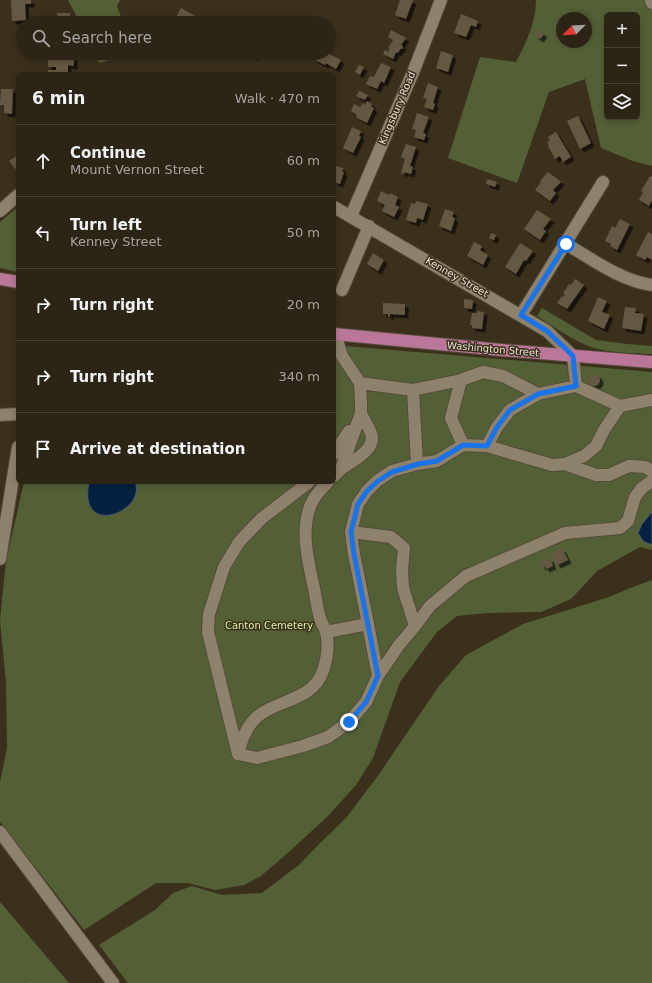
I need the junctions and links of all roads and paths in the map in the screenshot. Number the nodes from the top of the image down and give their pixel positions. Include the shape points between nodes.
1 (441, 0) edge
2 (651, 0) edge
3 (652, 3) edge
4 (603, 182) dead end
5 (16, 196) edge
6 (2, 205) edge
7 (336, 207) edge
8 (351, 216) junction
9 (369, 226) junction
10 (566, 244) junction
11 (0, 279) edge
12 (16, 282) edge
13 (652, 285) edge
14 (342, 290) dead end
15 (521, 315) junction
16 (336, 334) edge
17 (336, 340) edge
18 (573, 356) junction
19 (652, 362) edge
20 (461, 380) junction
21 (360, 384) junction
22 (576, 386) junction
23 (413, 390) junction
24 (538, 394) junction
25 (652, 400) edge
26 (620, 406) junction
27 (361, 413) junction
28 (16, 414) edge
29 (0, 415) edge
30 (463, 445) junction
31 (487, 446) junction
32 (336, 451) edge
33 (16, 458) edge
34 (418, 464) junction
35 (565, 464) junction
36 (652, 471) edge
37 (338, 472) edge
38 (652, 481) edge
39 (306, 484) edge
40 (326, 484) edge
41 (351, 532) junction
42 (2, 534) edge
43 (0, 558) edge
44 (368, 624) junction
45 (415, 626) junction
46 (326, 632) junction
47 (378, 676) junction
48 (238, 754) junction
49 (0, 832) edge
50 (28, 983) edge
51 (32, 983) edge
52 (113, 983) edge

1 - 8 street, Kingsbury Road
2 - 3 street
4 - 10 street
5 - 6 street
7 - 8 street, Kenney Street
8 - 9 street, Kenney Street
9 - 14 street
9 - 15 street, Kenney Street
10 - 13 street via 611,270
10 - 15 street
11 - 12 main road
15 - 18 street, Kenney Street via 547,331
16 - 18 main road, Washington Street
17 - 21 street via 342,356
18 - 19 main road, Washington Street
18 - 22 street
20 - 23 street
20 - 24 street via 483,372 503,376
20 - 30 street via 451,418
21 - 23 street
21 - 27 street
22 - 24 street
22 - 26 street
23 - 34 street
24 - 31 street via 510,410
25 - 26 street
26 - 35 street via 596,446 584,456
27 - 32 street
27 - 37 street
27 - 37 street via 371,433 372,442 360,456
28 - 29 street
30 - 31 street
30 - 34 street via 437,461
31 - 35 street via 552,465
33 - 42 street
34 - 41 street via 392,472 367,491 358,504
35 - 36 street via 596,475 609,475 629,466 645,467
38 - 45 street via 635,497 628,521 620,528 565,533 466,576 430,606
39 - 48 street via 261,519 239,542 224,567 209,614 208,632
40 - 46 street via 311,504 306,523 312,577 320,619
41 - 44 street
41 - 45 street via 391,537 404,548 403,588
42 - 43 street
44 - 46 street
44 - 47 street
45 - 47 street
46 - 48 street via 328,654 323,672 314,686 253,720 243,737
47 - 48 street via 366,702 349,722 328,737 257,758
49 - 52 street
50 - 51 path

